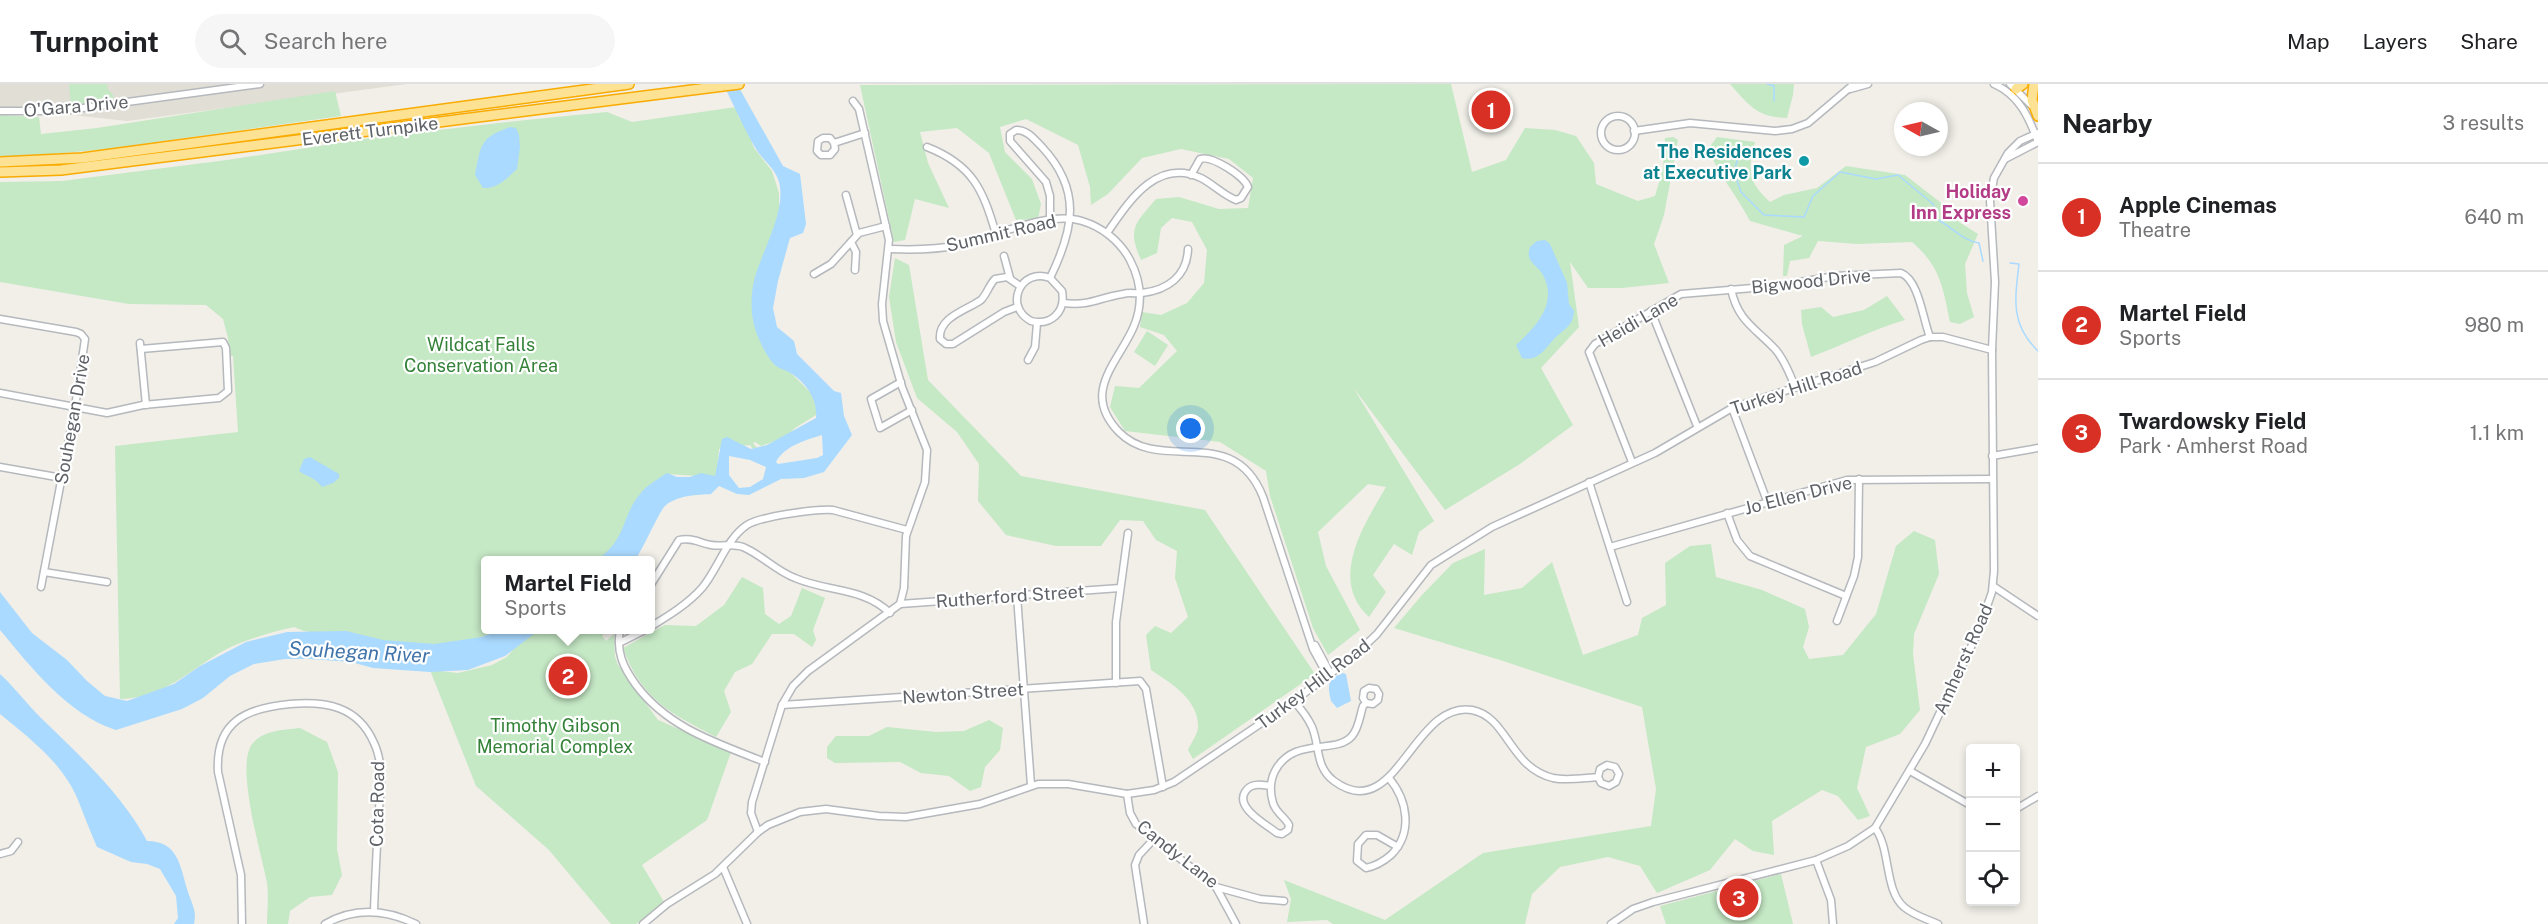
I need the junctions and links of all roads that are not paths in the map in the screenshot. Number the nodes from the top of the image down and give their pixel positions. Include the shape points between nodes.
1 (260, 84) edge
2 (629, 84) edge
3 (739, 84) edge
4 (1868, 84) edge
5 (1994, 84) edge
6 (2034, 84) edge
7 (1852, 86) edge
8 (2014, 87) edge
9 (853, 101) dead end
10 (0, 111) edge
11 (2038, 118) edge
12 (1634, 131) junction
13 (865, 133) junction
14 (2037, 134) edge
15 (2038, 142) edge
16 (834, 143) dead end
17 (927, 147) dead end
18 (2005, 159) junction
19 (0, 162) edge
20 (0, 172) edge
21 (1191, 175) junction
22 (846, 195) dead end
23 (1071, 218) junction
24 (1050, 220) junction
25 (886, 226) junction
26 (1107, 233) junction
27 (996, 234) junction
28 (857, 235) junction
29 (851, 242) junction
30 (890, 249) junction
31 (1188, 249) dead end
32 (1004, 256) dead end
33 (855, 270) dead end
34 (813, 274) dead end
35 (1010, 278) junction
36 (1050, 278) junction
37 (1020, 286) junction
38 (1731, 289) junction
39 (1140, 294) junction
40 (1063, 303) junction
41 (1017, 307) junction
42 (1651, 311) junction
43 (0, 320) edge
44 (1037, 322) junction
45 (1930, 337) junction
46 (1992, 350) junction
47 (1028, 360) dead end
48 (901, 382) junction
49 (1795, 387) junction
50 (0, 393) edge
51 (146, 405) junction
52 (75, 408) junction
53 (1732, 408) junction
54 (912, 410) junction
55 (1697, 426) junction
56 (2038, 448) edge
57 (1992, 456) junction
58 (1632, 462) junction
59 (0, 467) edge
60 (62, 478) junction
61 (1859, 479) junction
62 (1992, 479) junction
63 (1589, 482) junction
64 (1767, 501) junction
65 (1727, 513) junction
66 (907, 530) junction
67 (1128, 533) dead end
68 (731, 544) junction
69 (1610, 548) junction
70 (44, 572) junction
71 (655, 579) edge
72 (107, 582) dead end
73 (1993, 586) junction
74 (41, 587) dead end
75 (1120, 588) junction
76 (1017, 596) junction
77 (1846, 596) junction
78 (1627, 602) dead end
79 (900, 604) junction
80 (890, 614) junction
81 (2038, 616) edge
82 (1837, 621) dead end
83 (655, 624) edge
84 (620, 634) edge
85 (637, 634) edge
86 (619, 643) junction
87 (1330, 673) junction
88 (1116, 683) junction
89 (1023, 689) junction
90 (1294, 701) junction
91 (1366, 703) dead end
92 (782, 705) junction
93 (1316, 746) junction
94 (765, 762) junction
95 (1910, 771) junction
96 (1598, 777) dead end
97 (1389, 778) junction
98 (1031, 785) junction
99 (1271, 786) junction
100 (1163, 787) junction
101 (1126, 794) junction
102 (2038, 796) edge
103 (1966, 802) edge
104 (2020, 807) edge
105 (1875, 828) junction
106 (758, 831) junction
107 (1154, 839) junction
108 (18, 842) dead end
109 (1398, 847) junction
110 (0, 854) edge
111 (1816, 860) junction
112 (723, 867) junction
113 (1215, 887) junction
114 (1284, 901) dead end
115 (374, 910) junction
116 (242, 924) edge
117 (325, 924) edge
118 (416, 924) edge
119 (643, 924) edge
120 (747, 924) edge
121 (1144, 924) edge
122 (1236, 924) edge
123 (1611, 924) edge
124 (1833, 924) edge
125 (1938, 924) edge

1 - 10 street, O'Gara Drive via 61,111
2 - 19 highway, Everett Turnpike via 82,158
3 - 20 highway, Everett Turnpike via 61,170
4 - 7 street
5 - 8 street
6 - 11 highway via 2032,100
7 - 12 street via 1808,123 1792,129 1699,123
8 - 11 street
8 - 14 street
9 - 13 street
12 - 12 street via 1627,119 1613,117 1604,123 1601,136 1609,148 1619,150 1631,144
13 - 16 street
13 - 25 street
14 - 15 street
14 - 18 street, Amherst Road via 2013,147
15 - 18 street
17 - 27 street via 952,159 974,179
18 - 46 street, Amherst Road via 1994,178 1990,200 1995,282
21 - 21 street via 1236,200 1247,189 1241,177 1206,158 1200,159
21 - 26 street via 1159,177 1145,185
22 - 28 street
23 - 24 street, Summit Road
23 - 24 street via 1068,187 1059,168 1029,133 1014,131 1009,136 1011,144 1039,172 1047,186
23 - 26 street, Summit Road
23 - 36 street
24 - 27 street, Summit Road
25 - 28 street
25 - 30 street
26 - 39 street, Summit Road via 1129,257
27 - 30 street, Summit Road via 945,248
28 - 29 street
29 - 33 street via 856,252
29 - 34 street via 831,264
30 - 48 street via 882,312
31 - 39 street via 1177,279 1161,289
32 - 35 street
35 - 37 street
35 - 41 street via 995,279 982,298 943,326 940,339 952,344
36 - 37 street via 1034,276
36 - 40 street via 1060,289
37 - 41 street
38 - 42 street, Heidi Lane via 1681,294
38 - 45 street, Bigwood Drive via 1835,276 1901,273 1912,283
38 - 49 street, Bigwood Drive via 1742,317 1779,354
39 - 40 street via 1124,293 1085,305
39 - 87 street, Summit Road via 1134,325 1105,379 1103,400 1108,416 1120,432 1140,446 1216,454 1238,463 1254,478 1319,662
40 - 44 street via 1052,319
41 - 44 street via 1025,318
42 - 55 street
42 - 58 street, Heidi Lane via 1595,344 1589,352
43 - 52 street, Souhegan Drive via 84,336
44 - 47 street via 1035,347
45 - 46 street
45 - 49 street, Turkey Hill Road via 1875,362
46 - 57 street, Amherst Road
48 - 54 street
48 - 54 street via 871,399 880,428
49 - 53 street, Turkey Hill Road
50 - 52 street
51 - 51 street via 219,398 228,391 223,342 140,346
51 - 52 street via 107,413
52 - 60 street, Souhegan Drive
53 - 55 street, Turkey Hill Road
53 - 64 street
54 - 66 street via 925,440 927,466
55 - 58 street, Turkey Hill Road
56 - 57 street
57 - 62 street, Amherst Road
58 - 63 street, Turkey Hill Road
59 - 60 street
60 - 70 street, Souhegan Drive
61 - 62 street, Jo Ellen Drive
61 - 64 street, Jo Ellen Drive
61 - 77 street via 1858,557
62 - 73 street, Amherst Road
63 - 69 street
63 - 87 street, Turkey Hill Road via 1491,527 1431,565 1374,638
64 - 65 street, Jo Ellen Drive
65 - 69 street, Jo Ellen Drive
65 - 77 street via 1737,540 1750,556
66 - 68 street via 833,510 815,509 750,523
66 - 79 street
67 - 75 street
68 - 71 street via 679,540
68 - 80 street via 794,578 858,594
68 - 83 street via 701,588
69 - 78 street
70 - 72 street
70 - 74 street, Souhegan Drive
73 - 81 street
73 - 95 street, Amherst Road via 1981,625
75 - 76 street, Rutherford Street
75 - 88 street
76 - 79 street, Rutherford Street
76 - 89 street
77 - 82 street
79 - 80 street
80 - 92 street via 808,671
84 - 86 street
85 - 86 street
86 - 94 street via 621,660 630,677 666,717
87 - 90 street, Turkey Hill Road
88 - 89 street, Newton Street
88 - 100 street, Newton Street via 1144,684
89 - 92 street, Newton Street
89 - 98 street
90 - 93 street via 1311,725
90 - 100 street, Turkey Hill Road via 1219,754
91 - 93 street via 1351,737
92 - 94 street
93 - 97 street via 1322,767 1342,786 1363,789
93 - 99 street via 1292,753 1282,761
94 - 106 street via 751,807
95 - 103 street
95 - 105 street, Amherst Road
96 - 97 street via 1565,780 1539,773 1520,759 1490,718 1465,710 1449,713 1436,722
97 - 109 street via 1398,791 1407,821
98 - 101 street, Turkey Hill Road via 1051,783
98 - 106 street, Turkey Hill Road via 980,804 924,814 890,817 826,809 800,812
99 - 99 street via 1274,807 1289,825 1282,834 1249,811 1243,802 1249,787
100 - 101 street, Turkey Hill Road
101 - 107 street, Candy Lane via 1136,824
102 - 104 street
105 - 111 street, Amherst Road
105 - 125 street via 1897,900
106 - 112 street, Turkey Hill Road
107 - 113 street, Candy Lane
107 - 121 street via 1139,855 1135,866
108 - 110 street via 14,849
109 - 109 street via 1371,867 1362,867 1357,861 1357,846 1366,835 1377,835
111 - 123 street, Amherst Road via 1643,905
111 - 124 street via 1831,900
112 - 119 street, Turkey Hill Road
112 - 120 street
113 - 114 street, Candy Lane
113 - 122 street
115 - 116 street, Cota Road via 381,773 375,743 356,718 335,706 267,706 248,713 232,726 218,758 241,875
115 - 117 street via 352,913
115 - 118 street

